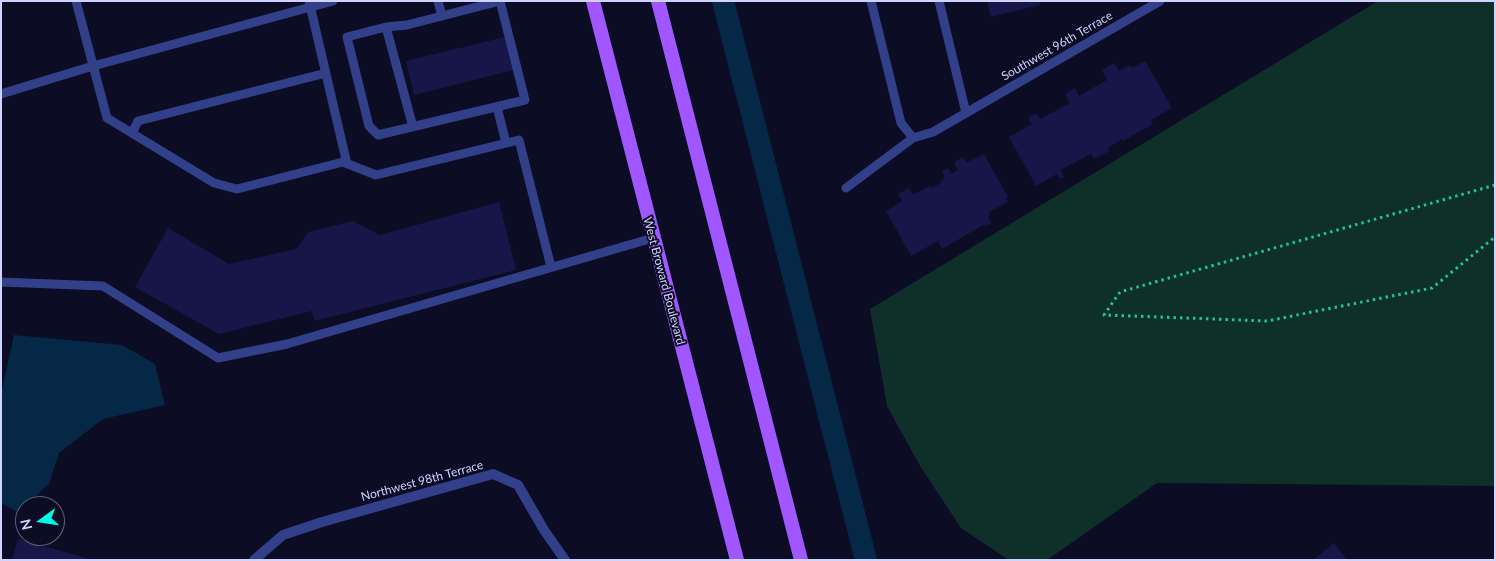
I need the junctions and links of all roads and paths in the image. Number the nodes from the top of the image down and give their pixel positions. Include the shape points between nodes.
1 (76, 1) edge
2 (333, 1) edge
3 (438, 1) edge
4 (593, 1) edge
5 (658, 1) edge
6 (871, 1) edge
7 (939, 1) edge
8 (1160, 1) edge
9 (309, 4) edge
10 (442, 16) junction
11 (386, 27) junction
12 (92, 66) junction
13 (326, 73) junction
14 (1, 94) edge
15 (497, 107) junction
16 (966, 113) junction
17 (413, 127) junction
18 (132, 133) junction
19 (913, 138) junction
20 (506, 143) junction
21 (348, 164) junction
22 (1495, 185) edge
23 (846, 188) dead end
24 (1495, 237) edge
25 (653, 238) junction
26 (551, 267) junction
27 (1, 282) edge
28 (254, 560) edge
29 (565, 560) edge
30 (737, 560) edge
31 (802, 560) edge

1 - 12 lane
2 - 9 lane
3 - 10 lane
4 - 25 main road, West Broward Boulevard
5 - 31 main road
6 - 19 lane via 901,123
7 - 16 lane
8 - 16 lane, Southwest 96th Terrace
9 - 12 lane
9 - 13 lane
10 - 11 lane
10 - 15 lane via 500,1 525,100
11 - 17 lane
11 - 17 lane via 347,38 369,126 378,135
12 - 14 lane
12 - 18 lane via 106,118
13 - 18 lane via 138,120
13 - 21 lane
15 - 17 lane
15 - 20 lane
16 - 19 lane, Southwest 96th Terrace via 933,132
18 - 21 lane via 214,184 237,190 342,162
19 - 23 lane, Southwest 96th Terrace
20 - 21 lane via 376,175
20 - 26 lane via 519,140
22 - 24 path via 1120,292 1104,315 1267,321 1432,288
25 - 26 lane
25 - 30 main road, West Broward Boulevard
26 - 27 lane via 287,344 218,358 104,286
28 - 29 street, Northwest 98th Terrace via 282,535 493,474 518,485

